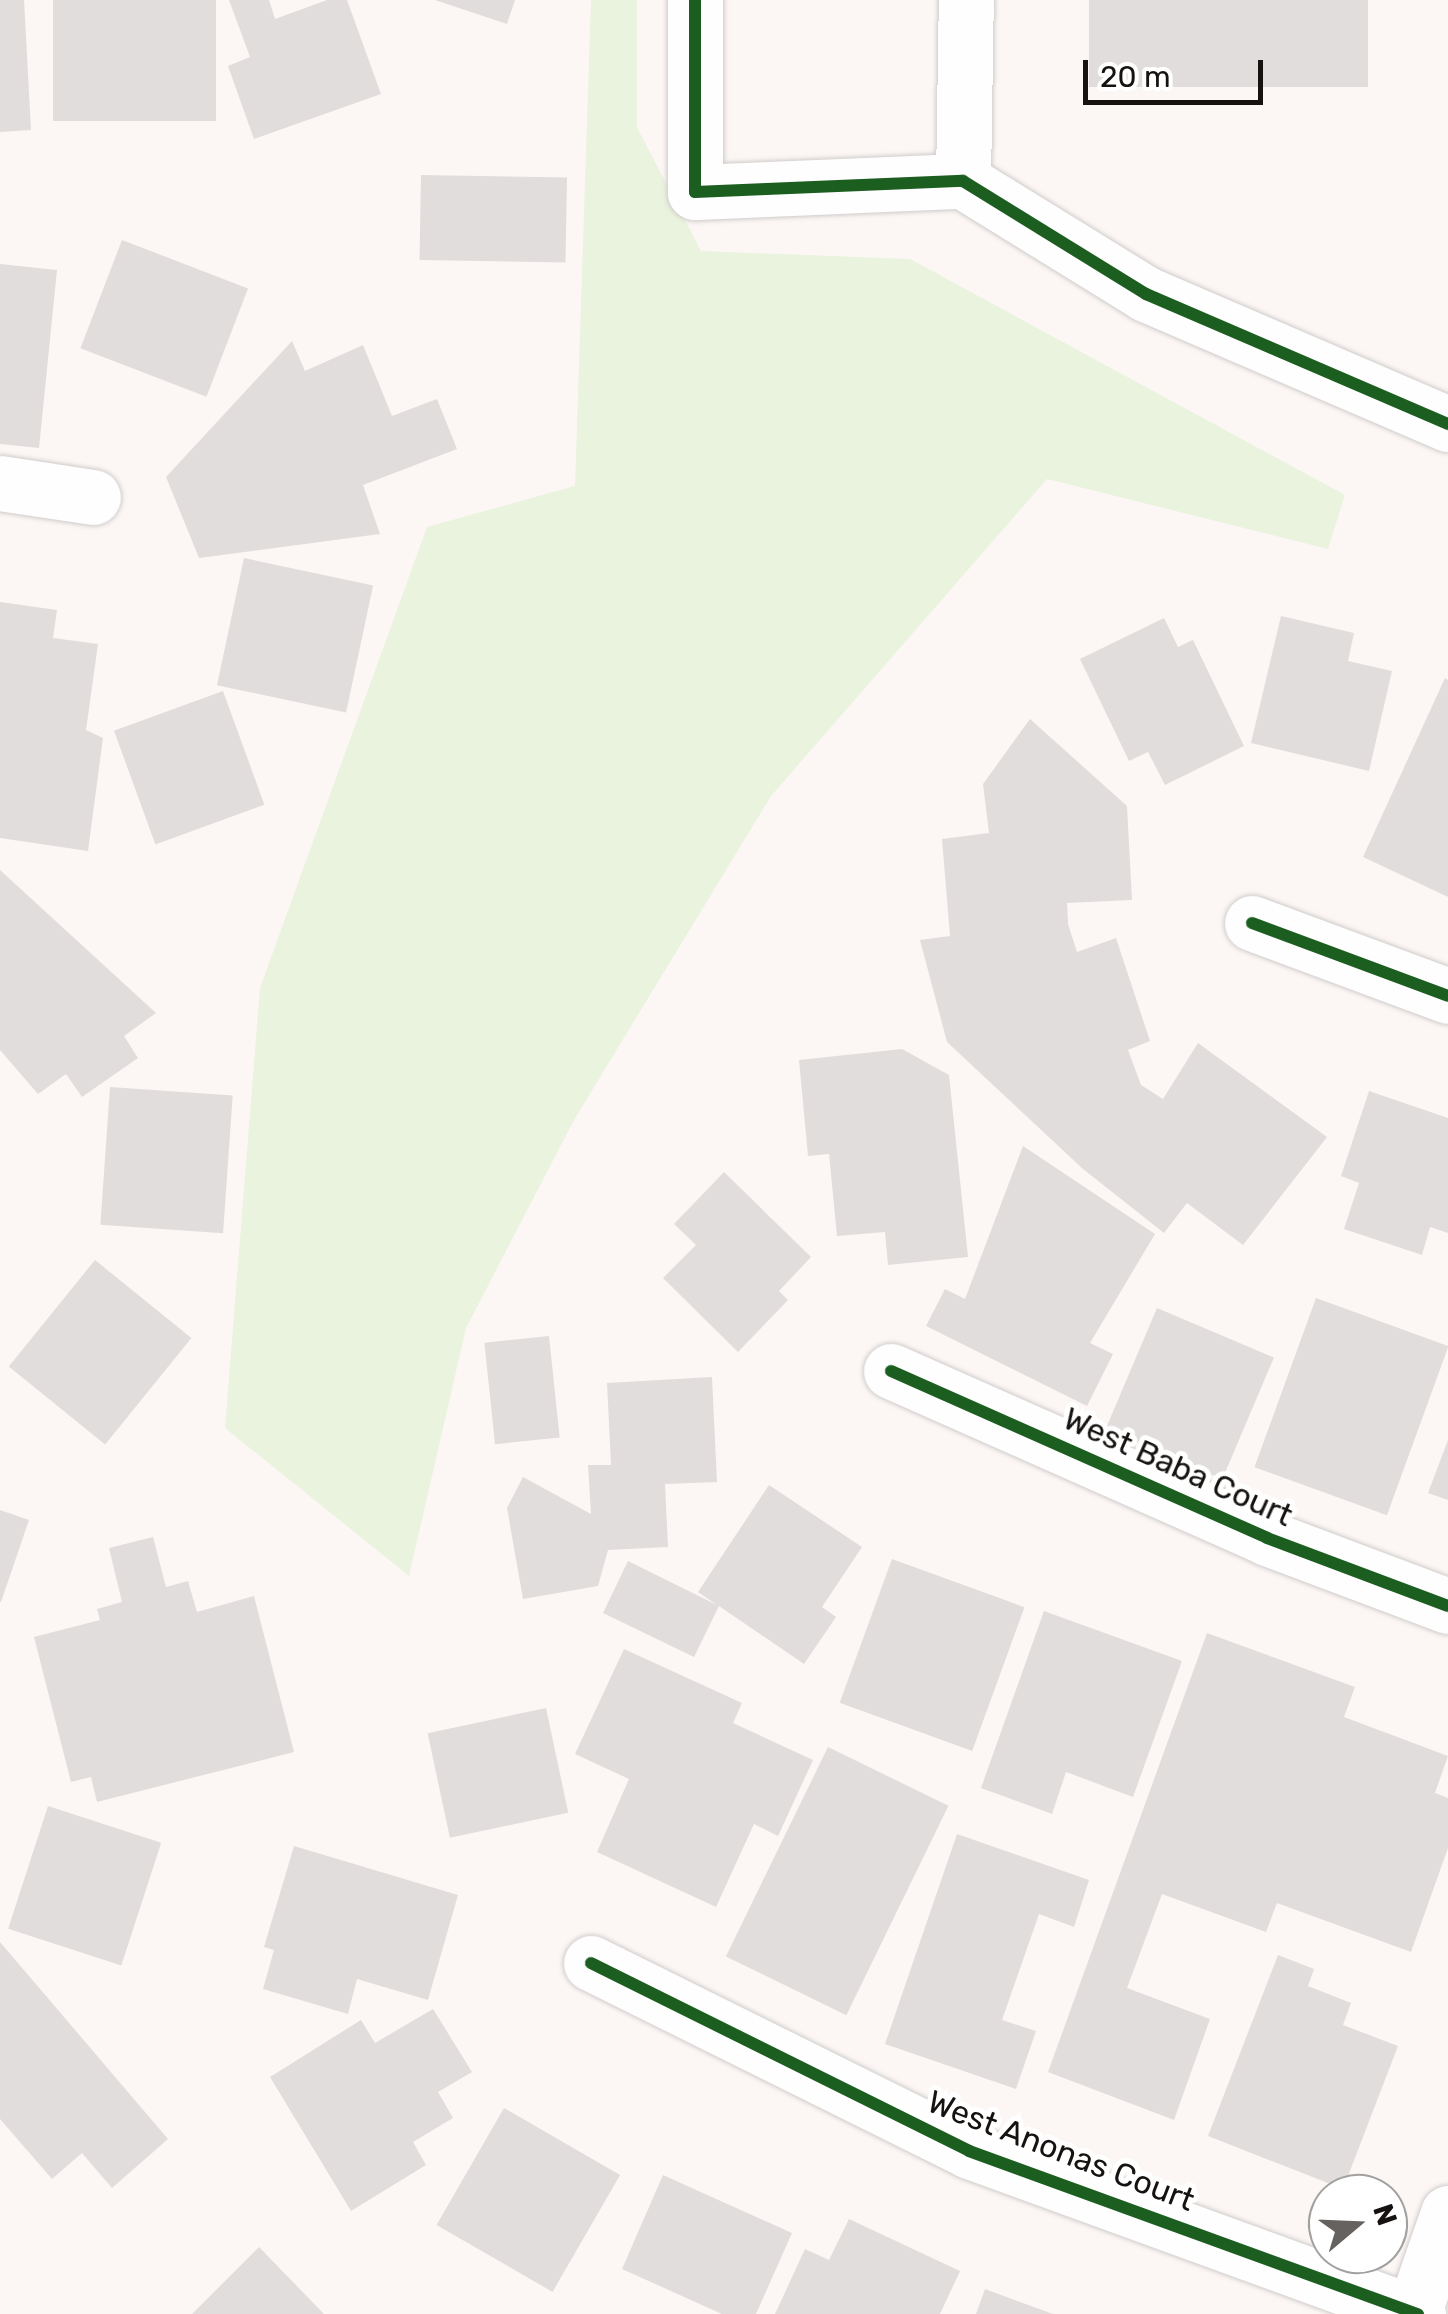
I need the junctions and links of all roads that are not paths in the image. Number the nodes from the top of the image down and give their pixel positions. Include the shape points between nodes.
1 (695, 0) edge
2 (966, 0) edge
3 (963, 181) junction
4 (1448, 424) edge
5 (0, 483) edge
6 (93, 497) dead end
7 (1252, 923) dead end
8 (1448, 996) edge
9 (890, 1370) dead end
10 (1448, 1606) edge
11 (591, 1963) dead end
12 (1448, 2213) edge
13 (1415, 2314) edge

1 - 3 street via 695,192
2 - 3 street
3 - 4 street via 1146,294
5 - 6 street
7 - 8 street
9 - 10 street, West Baba Court via 1267,1538
11 - 13 street, West Anonas Court via 969,2151
12 - 13 street

